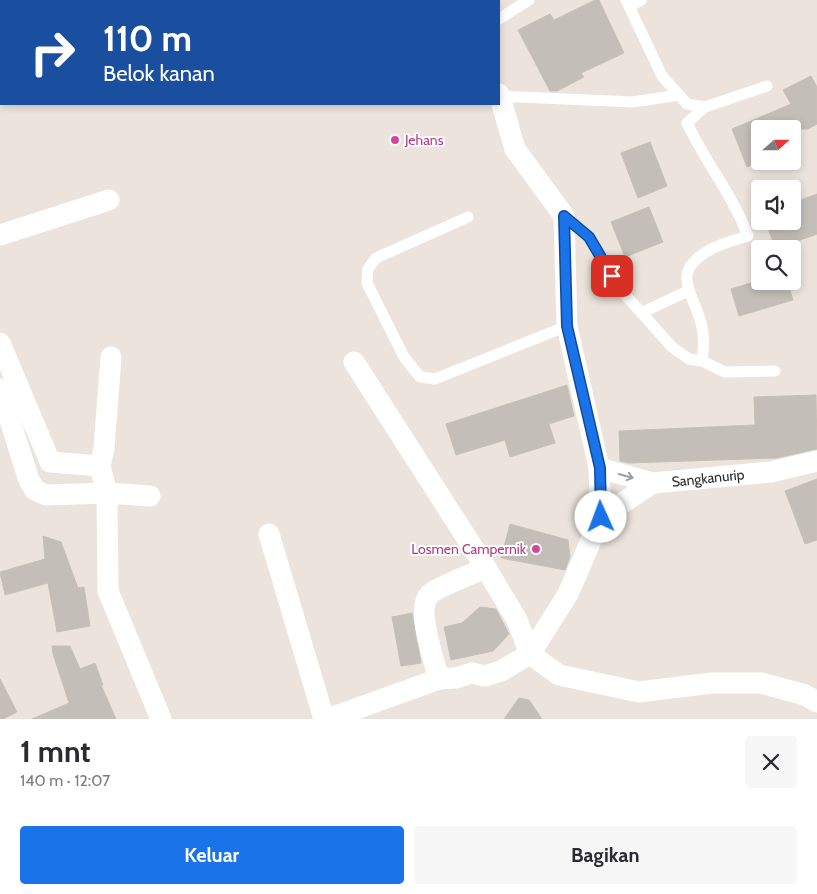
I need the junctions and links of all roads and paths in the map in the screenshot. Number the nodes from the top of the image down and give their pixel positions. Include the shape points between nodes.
1 (529, 0) edge
2 (641, 0) edge
3 (627, 3) edge
4 (500, 18) edge
5 (767, 86) dead end
6 (500, 95) edge
7 (679, 95) junction
8 (500, 98) edge
9 (705, 107) junction
10 (109, 200) dead end
11 (564, 216) junction
12 (468, 217) dead end
13 (0, 234) edge
14 (688, 291) junction
15 (641, 313) junction
16 (567, 326) junction
17 (0, 343) edge
18 (111, 357) dead end
19 (702, 361) junction
20 (354, 362) dead end
21 (775, 371) dead end
22 (0, 389) edge
23 (817, 461) edge
24 (100, 466) junction
25 (600, 468) junction
26 (653, 484) junction
27 (107, 493) junction
28 (150, 496) dead end
29 (601, 517) junction
30 (269, 534) dead end
31 (486, 568) junction
32 (530, 654) junction
33 (439, 679) junction
34 (817, 702) edge
35 (161, 719) edge
36 (324, 719) edge
37 (328, 719) edge

1 - 4 lane
2 - 3 lane
3 - 7 lane via 662,76
5 - 9 lane
6 - 7 lane via 633,102
7 - 9 lane via 687,104
8 - 11 street via 515,149
9 - 14 lane via 687,122 708,164 738,210 748,236 708,250 690,264 685,281
10 - 13 street
11 - 15 lane via 589,237 620,289
11 - 16 street
12 - 16 lane via 376,258 368,269 367,283 404,357 420,377 434,379
14 - 15 lane
14 - 19 lane via 702,326
15 - 19 lane via 672,347 689,359
16 - 25 street
17 - 24 street via 50,462
18 - 24 street
19 - 21 lane via 725,372
20 - 31 street
22 - 27 street via 35,490 46,495
23 - 26 street, Sangkanurip via 771,472
24 - 27 street
25 -> 26 street, Sangkanurip
25 - 29 street
26 - 29 street
27 - 28 street
27 - 35 street via 108,592
29 - 32 street via 568,594
30 - 36 street
31 - 32 street via 517,620
31 - 33 street via 430,594 424,604
32 - 33 street via 501,671 485,676 472,673
32 - 34 street via 559,675 639,692 712,683 761,683 805,695
33 - 37 street

